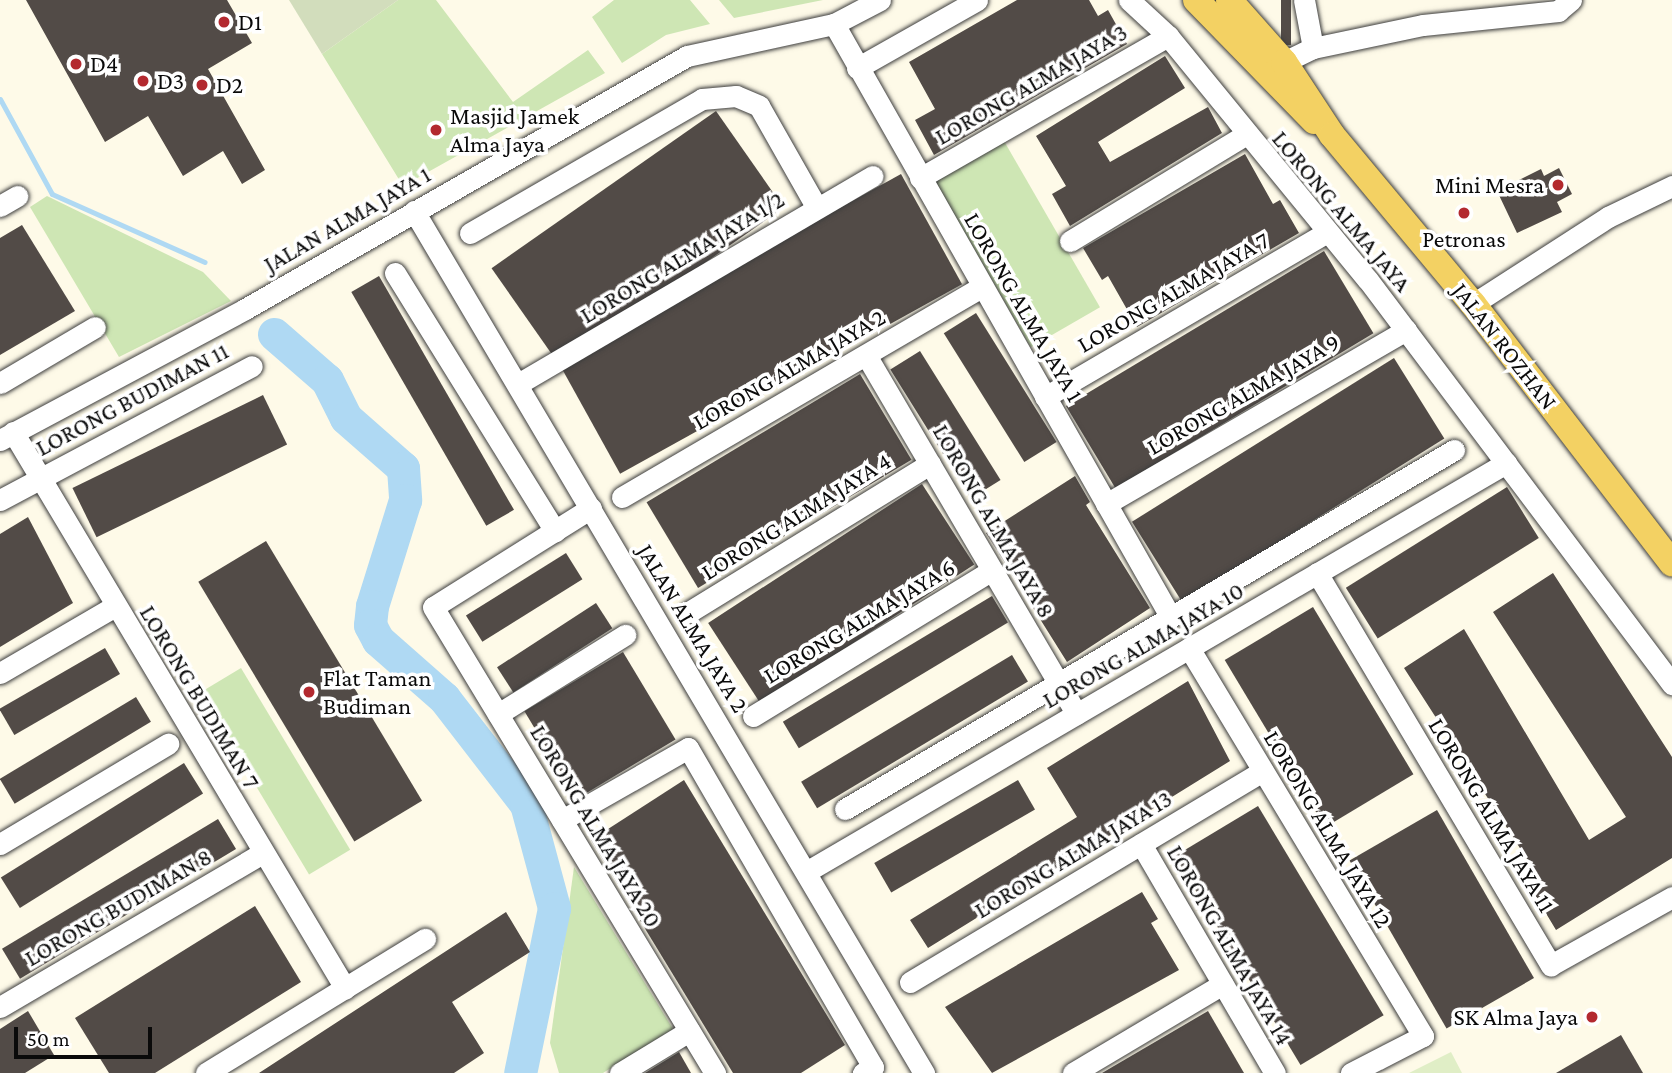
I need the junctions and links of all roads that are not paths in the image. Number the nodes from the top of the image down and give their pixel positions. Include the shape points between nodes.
1 (977, 0) edge
2 (1129, 0) edge
3 (1196, 0) edge
4 (1229, 0) edge
5 (1304, 0) edge
6 (870, 3) edge
7 (1565, 6) edge
8 (834, 24) junction
9 (1167, 36) junction
10 (1312, 48) junction
11 (1284, 62) junction
12 (857, 68) junction
13 (1244, 135) junction
14 (1332, 135) junction
15 (872, 176) dead end
16 (920, 178) junction
17 (1672, 186) edge
18 (817, 208) junction
19 (415, 211) junction
20 (1327, 232) junction
21 (470, 233) dead end
22 (1070, 241) dead end
23 (395, 273) dead end
24 (982, 287) junction
25 (1473, 304) junction
26 (95, 327) dead end
27 (1406, 330) junction
28 (866, 355) junction
29 (252, 366) dead end
30 (0, 383) edge
31 (518, 384) junction
32 (1045, 397) junction
33 (6, 436) edge
34 (1454, 450) dead end
35 (1506, 463) junction
36 (930, 464) junction
37 (38, 478) junction
38 (622, 497) dead end
39 (0, 500) edge
40 (1106, 504) junction
41 (591, 508) junction
42 (555, 530) junction
43 (1672, 563) edge
44 (992, 570) junction
45 (1317, 573) junction
46 (115, 606) junction
47 (689, 612) dead end
48 (1170, 616) junction
49 (625, 635) dead end
50 (1189, 648) junction
51 (0, 674) edge
52 (1058, 682) junction
53 (1672, 684) edge
54 (498, 714) junction
55 (1077, 714) junction
56 (753, 716) dead end
57 (168, 744) dead end
58 (1263, 771) junction
59 (845, 809) dead end
60 (562, 820) junction
61 (0, 844) edge
62 (1141, 844) junction
63 (263, 853) junction
64 (806, 872) junction
65 (1672, 897) edge
66 (425, 939) dead end
67 (910, 982) dead end
68 (1223, 984) junction
69 (345, 988) junction
70 (0, 1007) edge
71 (690, 1031) junction
72 (868, 1070) edge
73 (206, 1073) edge
74 (620, 1073) edge
75 (715, 1073) edge
76 (924, 1073) edge
77 (1073, 1073) edge
78 (1275, 1073) edge
79 (1351, 1073) edge

1 - 12 street
2 - 9 street, LORONG ALMA JAYA
3 - 14 main road, JALAN ROZHAN via 1297,108
4 - 11 main road, JALAN ROZHAN
5 - 10 street
6 - 8 street, JALAN ALMA JAYA 1
7 - 10 street via 1423,25
8 - 12 street, LORONG ALMA JAYA 1
8 - 19 street, JALAN ALMA JAYA 1 via 687,56
9 - 13 street, LORONG ALMA JAYA
9 - 16 street, LORONG ALMA JAYA 3
10 - 11 street
11 - 14 main road, JALAN ROZHAN
12 - 16 street, LORONG ALMA JAYA 1
13 - 20 street, LORONG ALMA JAYA
13 - 22 street
14 - 25 main road, JALAN ROZHAN
15 - 18 street, LORONG ALMA JAYA 1/2
16 - 24 street, LORONG ALMA JAYA 1
17 - 25 street via 1608,217
18 - 21 street via 759,106 736,96 702,99
18 - 31 street, LORONG ALMA JAYA 1/2
19 - 31 street, JALAN ALMA JAYA 2
19 - 33 street, JALAN ALMA JAYA 1
20 - 27 street, LORONG ALMA JAYA
20 - 32 street, LORONG ALMA JAYA 7
23 - 42 street
24 - 28 street, LORONG ALMA JAYA 2
24 - 32 street, LORONG ALMA JAYA 1
25 - 43 main road, JALAN ROZHAN
26 - 30 street
27 - 35 street, LORONG ALMA JAYA
27 - 40 street, LORONG ALMA JAYA 9
28 - 36 street, LORONG ALMA JAYA 8
28 - 38 street, LORONG ALMA JAYA 2
29 - 37 street, LORONG BUDIMAN 11
31 - 41 street, JALAN ALMA JAYA 2
32 - 40 street, LORONG ALMA JAYA 1
33 - 37 street, LORONG BUDIMAN 7
34 - 48 street, LORONG ALMA JAYA 10
35 - 45 street, LORONG ALMA JAYA 10
35 - 53 street
36 - 44 street, LORONG ALMA JAYA 8
36 - 47 street, LORONG ALMA JAYA 4
37 - 39 street, LORONG BUDIMAN 11
37 - 46 street, LORONG BUDIMAN 7
40 - 48 street, LORONG ALMA JAYA 1
41 - 42 street
41 - 64 street, JALAN ALMA JAYA 2
42 - 54 street, LORONG ALMA JAYA 20 via 433,607
44 - 52 street, LORONG ALMA JAYA 8
44 - 56 street, LORONG ALMA JAYA 6
45 - 50 street, LORONG ALMA JAYA 10
45 - 65 street, LORONG ALMA JAYA 11 via 1551,965
46 - 51 street
46 - 63 street, LORONG BUDIMAN 7
48 - 52 street, LORONG ALMA JAYA 10
49 - 54 street
50 - 55 street, LORONG ALMA JAYA 10
50 - 58 street, LORONG ALMA JAYA 12
52 - 55 street, LORONG ALMA JAYA 8
52 - 59 street, LORONG ALMA JAYA 10
54 - 60 street, LORONG ALMA JAYA 20
55 - 64 street, LORONG ALMA JAYA 10
57 - 61 street
58 - 62 street, LORONG ALMA JAYA 13
58 - 79 street, LORONG ALMA JAYA 12 via 1423,1036
60 - 71 street, LORONG ALMA JAYA 20
60 - 72 street via 688,748
62 - 67 street, LORONG ALMA JAYA 13
62 - 68 street, LORONG ALMA JAYA 14
63 - 69 street, LORONG BUDIMAN 7
63 - 70 street, LORONG BUDIMAN 8
64 - 76 street, JALAN ALMA JAYA 2
66 - 69 street
68 - 77 street
68 - 78 street, LORONG ALMA JAYA 14
69 - 73 street
71 - 74 street
71 - 75 street, LORONG ALMA JAYA 20

